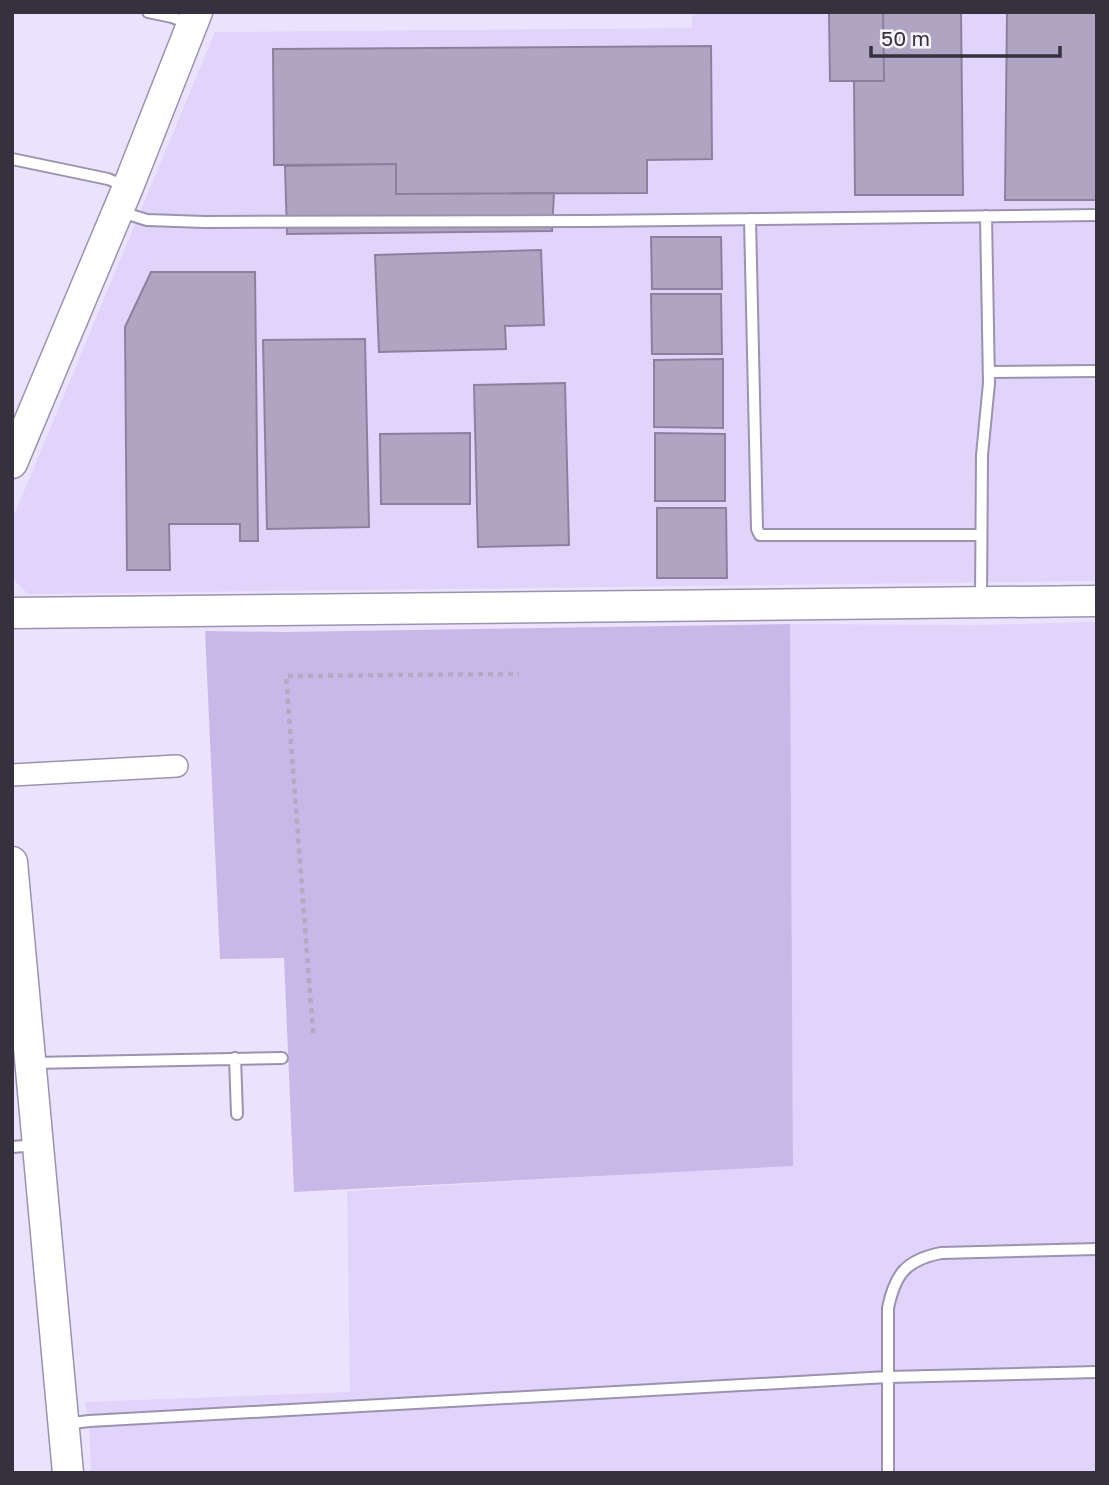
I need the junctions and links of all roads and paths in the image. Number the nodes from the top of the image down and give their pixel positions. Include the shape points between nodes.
1 (148, 12) edge
2 (194, 19) edge
3 (12, 159) edge
4 (122, 199) junction
5 (1097, 215) edge
6 (986, 216) junction
7 (750, 219) junction
8 (1097, 371) edge
9 (989, 372) junction
10 (12, 463) edge
11 (981, 535) junction
12 (1097, 601) edge
13 (981, 603) junction
14 (12, 613) edge
15 (519, 674) dead end
16 (177, 766) dead end
17 (12, 775) edge
18 (12, 862) edge
19 (313, 1033) dead end
20 (235, 1058) junction
21 (282, 1058) dead end
22 (32, 1063) junction
23 (237, 1114) dead end
24 (26, 1146) edge
25 (1097, 1249) edge
26 (1097, 1372) edge
27 (888, 1377) junction
28 (63, 1425) junction
29 (68, 1473) edge
30 (888, 1473) edge

1 - 2 lane
2 - 4 street
3 - 4 lane via 108,179
4 - 7 lane via 147,220 205,222
4 - 10 street
5 - 6 lane
6 - 7 lane
6 - 9 lane
7 - 11 lane via 760,535
8 - 9 lane
9 - 11 lane
11 - 13 lane
12 - 13 street
13 - 14 street
15 - 19 path via 286,676
16 - 17 street
18 - 22 street
20 - 21 lane
20 - 22 lane
20 - 23 lane
22 - 24 street
24 - 28 street
25 - 27 lane via 920,1257 893,1284 888,1308
26 - 27 lane
27 - 28 lane
27 - 30 lane
28 - 29 street

